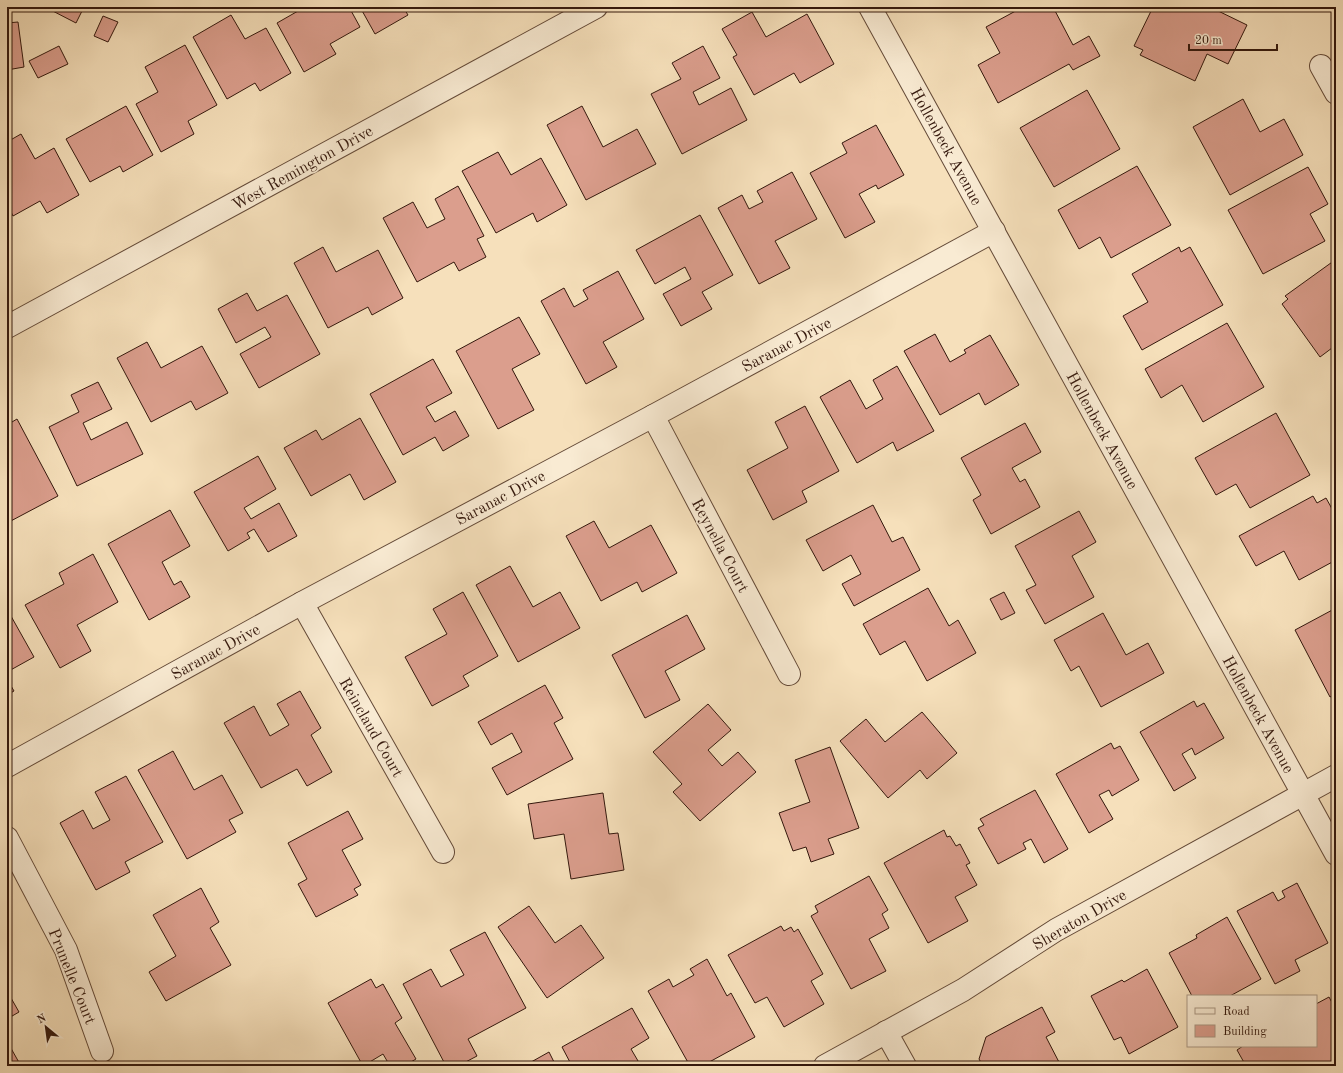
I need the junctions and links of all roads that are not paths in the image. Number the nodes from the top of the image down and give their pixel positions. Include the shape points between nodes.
1 (596, 7) edge
2 (870, 7) edge
3 (1321, 66) dead end
4 (1336, 93) edge
5 (994, 231) junction
6 (7, 327) edge
7 (653, 416) junction
8 (302, 603) junction
9 (789, 674) dead end
10 (7, 766) edge
11 (1336, 776) edge
12 (1303, 795) junction
13 (7, 838) edge
14 (443, 852) dead end
15 (1336, 854) edge
16 (886, 1032) junction
17 (102, 1051) dead end
18 (825, 1066) edge
19 (905, 1066) edge

1 - 6 street, West Remington Drive
2 - 5 street, Hollenbeck Avenue
3 - 4 street
5 - 7 street, Saranac Drive
5 - 12 street, Hollenbeck Avenue
7 - 8 street, Saranac Drive
7 - 9 street, Reynella Court
8 - 10 street, Saranac Drive
8 - 14 street, Reinclaud Court
11 - 12 street, Sheraton Drive
12 - 15 street, Hollenbeck Avenue
12 - 16 street, Sheraton Drive via 1056,930 963,990
13 - 17 street, Prunelle Court via 66,950
16 - 18 street, Sheraton Drive
16 - 19 street

